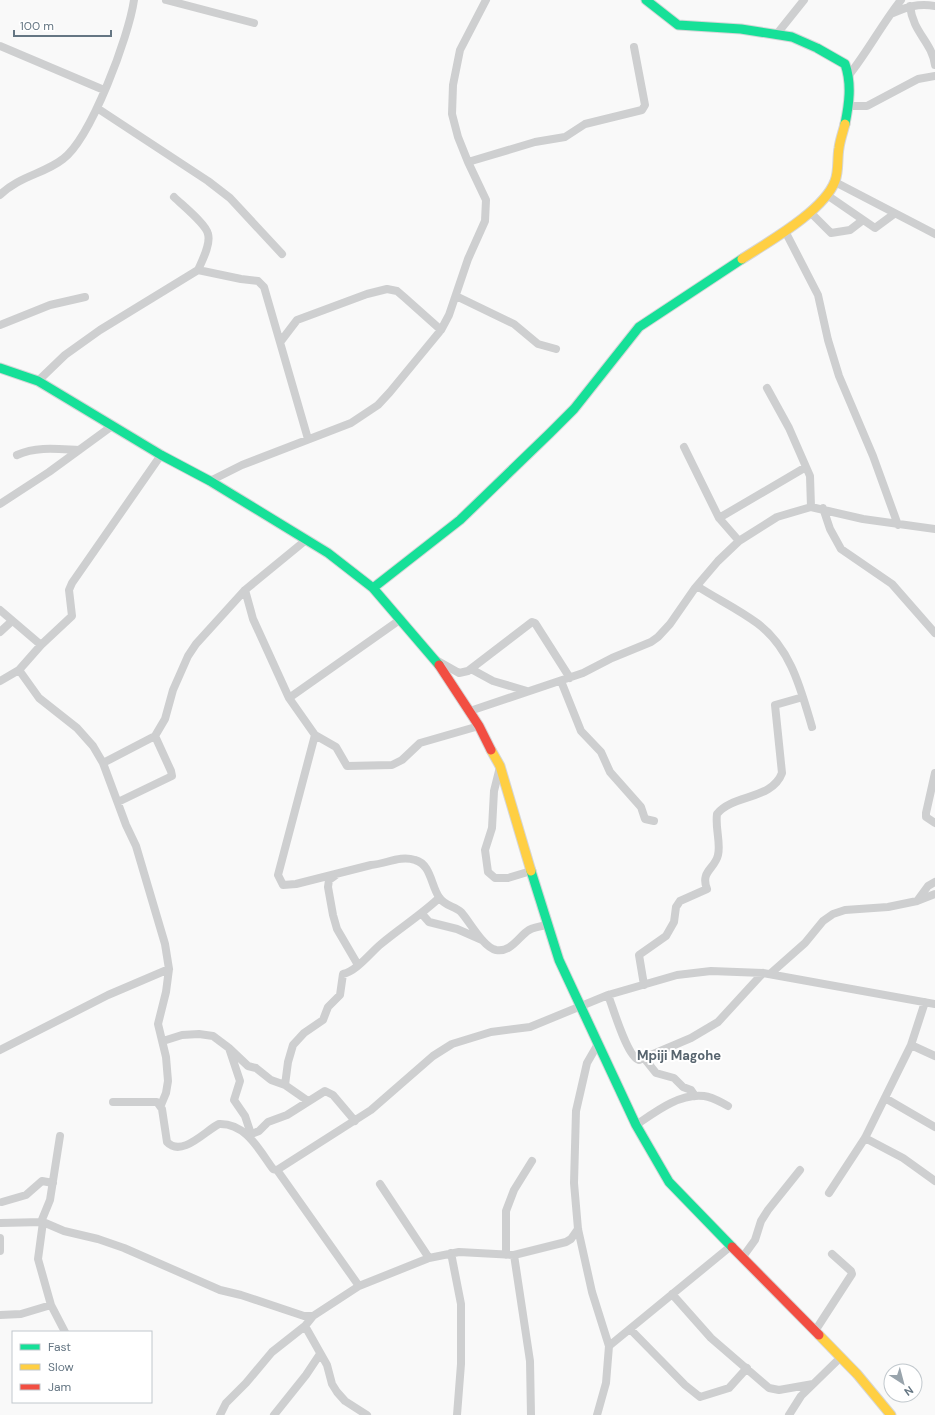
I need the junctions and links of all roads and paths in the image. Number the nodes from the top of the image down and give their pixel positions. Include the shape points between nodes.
1 (134, 0) edge
2 (166, 0) edge
3 (474, 0) edge
4 (646, 0) edge
5 (804, 0) edge
6 (900, 0) edge
7 (484, 3) edge
8 (910, 6) junction
9 (935, 6) edge
10 (889, 15) junction
11 (254, 23) dead end
12 (776, 35) junction
13 (0, 46) edge
14 (634, 47) dead end
15 (935, 65) edge
16 (849, 75) junction
17 (935, 76) edge
18 (104, 90) junction
19 (850, 106) junction
20 (97, 108) junction
21 (468, 162) junction
22 (836, 182) junction
23 (827, 194) junction
24 (0, 195) edge
25 (174, 197) dead end
26 (810, 212) junction
27 (894, 214) junction
28 (863, 220) junction
29 (785, 231) junction
30 (935, 234) edge
31 (282, 254) dead end
32 (198, 270) junction
33 (456, 296) junction
34 (86, 297) dead end
35 (0, 325) edge
36 (441, 330) junction
37 (281, 341) junction
38 (556, 348) dead end
39 (0, 368) edge
40 (38, 381) junction
41 (767, 388) dead end
42 (112, 426) junction
43 (308, 439) junction
44 (684, 447) dead end
45 (80, 450) junction
46 (17, 455) dead end
47 (161, 455) junction
48 (806, 467) junction
49 (210, 481) junction
50 (0, 504) edge
51 (811, 507) junction
52 (823, 508) junction
53 (719, 518) junction
54 (898, 524) junction
55 (935, 529) edge
56 (306, 540) junction
57 (739, 541) junction
58 (697, 586) junction
59 (373, 588) junction
60 (245, 590) junction
61 (0, 610) edge
62 (401, 619) junction
63 (12, 621) junction
64 (0, 632) edge
65 (935, 633) edge
66 (41, 645) junction
67 (435, 659) junction
68 (471, 669) junction
69 (19, 670) junction
70 (570, 678) junction
71 (0, 681) edge
72 (561, 681) junction
73 (527, 691) junction
74 (803, 696) junction
75 (289, 698) junction
76 (470, 711) junction
77 (479, 726) junction
78 (812, 727) dead end
79 (315, 735) junction
80 (155, 736) junction
81 (103, 763) junction
82 (500, 766) junction
83 (935, 773) edge
84 (118, 802) junction
85 (654, 821) dead end
86 (935, 822) edge
87 (531, 870) junction
88 (336, 875) junction
89 (935, 882) edge
90 (935, 894) edge
91 (439, 898) junction
92 (917, 901) junction
93 (422, 914) junction
94 (547, 925) junction
95 (484, 942) junction
96 (358, 965) junction
97 (169, 969) junction
98 (767, 974) junction
99 (644, 984) junction
100 (608, 995) junction
101 (925, 1002) junction
102 (935, 1004) edge
103 (580, 1005) junction
104 (163, 1041) junction
105 (598, 1044) junction
106 (911, 1045) junction
107 (229, 1048) junction
108 (0, 1050) edge
109 (935, 1056) edge
110 (644, 1058) junction
111 (285, 1085) junction
112 (695, 1096) junction
113 (885, 1098) junction
114 (308, 1101) junction
115 (113, 1102) dead end
116 (161, 1105) junction
117 (728, 1106) dead end
118 (356, 1121) junction
119 (636, 1126) junction
120 (935, 1127) edge
121 (250, 1135) junction
122 (60, 1136) dead end
123 (865, 1138) junction
124 (532, 1161) dead end
125 (277, 1170) junction
126 (800, 1170) dead end
127 (935, 1181) edge
128 (53, 1183) junction
129 (380, 1184) dead end
130 (829, 1194) dead end
131 (2, 1202) dead end
132 (42, 1222) junction
133 (0, 1223) edge
134 (578, 1229) junction
135 (0, 1238) edge
136 (731, 1246) junction
137 (0, 1251) edge
138 (452, 1253) junction
139 (832, 1254) dead end
140 (510, 1255) junction
141 (429, 1258) junction
142 (742, 1258) junction
143 (359, 1286) junction
144 (672, 1294) junction
145 (52, 1305) junction
146 (0, 1315) edge
147 (313, 1316) junction
148 (305, 1326) junction
149 (630, 1328) junction
150 (65, 1331) edge
151 (815, 1331) junction
152 (609, 1346) junction
153 (320, 1354) junction
154 (841, 1357) junction
155 (747, 1368) junction
156 (813, 1384) junction
157 (358, 1412) edge
158 (220, 1415) edge
159 (274, 1415) edge
160 (367, 1415) edge
161 (457, 1415) edge
162 (531, 1415) edge
163 (598, 1415) edge
164 (789, 1415) edge
165 (891, 1415) edge

1 - 18 street via 132,19
2 - 11 street
3 - 7 street
4 - 12 street via 678,25 741,29
5 - 12 street
6 - 10 street
7 - 21 street via 460,50 453,85 452,114
8 - 9 street
8 - 10 street
8 - 15 street via 915,26 933,53
10 - 16 street
12 - 16 street via 792,37 831,55 845,64
13 - 18 street
14 - 21 street via 645,105 642,110 585,124 565,137 536,142
16 - 19 street
17 - 19 street via 918,79 867,106
18 - 20 street
19 - 22 street via 839,148
20 - 24 street via 71,153 61,161 17,182
20 - 31 street via 230,198
21 - 33 street via 486,200 487,211 483,229 463,272
22 - 23 street
22 - 27 street
23 - 26 street
23 - 28 street
25 - 32 street via 208,234
26 - 28 street via 831,233 850,230
26 - 29 street
27 - 28 street via 877,228
27 - 30 street
29 - 54 street via 818,295 839,376
29 - 59 street via 639,327 574,409 545,438 460,520
32 - 37 street via 262,283
32 - 40 street via 100,330 65,355
33 - 36 street
33 - 38 street via 514,324 538,344
34 - 35 street via 50,305
36 - 37 street via 397,291 387,289 297,320
36 - 43 street via 378,405 350,423
37 - 43 street
39 - 40 street
40 - 42 street
41 - 48 street via 789,428
42 - 45 street
42 - 47 street
43 - 49 street via 242,465
44 - 53 street
45 - 46 street via 39,448
45 - 50 street
47 - 49 street
47 - 66 street via 72,583 69,590 72,616
48 - 51 street via 810,476
48 - 53 street
49 - 56 street
51 - 52 street
51 - 57 street via 777,517
52 - 54 street via 863,519
52 - 65 street via 830,530 841,549 892,584
53 - 57 street
54 - 55 street
56 - 59 street via 328,553
56 - 60 street
57 - 58 street
58 - 70 street via 658,637
58 - 74 street via 748,617 770,635 792,668
59 - 62 street
60 - 75 street via 253,619
60 - 80 street via 188,656 173,690 165,719
61 - 63 street
62 - 67 street
62 - 75 street
63 - 64 street
63 - 66 street
66 - 69 street
67 - 68 street via 459,672
67 - 76 street
68 - 70 street via 532,622
68 - 73 street via 493,681
69 - 71 street
69 - 81 street via 38,698 77,728
70 - 72 street
72 - 73 street
72 - 85 street via 581,731 601,752 610,772 641,807 645,819
73 - 76 street
74 - 78 street
74 - 99 street via 776,705 782,773 779,782 771,789 744,799 717,814 718,855 704,881 706,889 680,901 674,922 666,936 640,955
75 - 79 street
76 - 77 street
77 - 79 street via 420,743 402,760 392,764 347,766 336,747
77 - 82 street
79 - 88 street via 278,875 283,885 288,886
80 - 81 street
80 - 84 street via 172,776
81 - 84 street
82 - 87 street
82 - 87 street via 494,791 492,828 485,850 488,872 495,878 508,878
83 - 86 street via 926,817
84 - 97 street via 136,846 166,944
87 - 94 street
88 - 91 street via 398,858 414,859 424,866
88 - 96 street via 329,880 328,887 333,915
89 - 92 street via 928,886
90 - 92 street
91 - 93 street
91 - 95 street via 461,912
92 - 98 street via 888,907 845,910 833,914 823,920 805,943
93 - 95 street via 429,922 457,929
93 - 96 street via 382,943
94 - 95 street via 531,929 503,950 496,950
94 - 103 street via 559,960
96 - 111 street via 343,974 340,995 328,1007 323,1020 294,1045 288,1062
97 - 104 street via 158,1024
97 - 108 street via 108,995
98 - 99 street via 711,971 677,975
98 - 101 street
98 - 110 street via 718,1022 691,1038
99 - 100 street
100 - 103 street
100 - 110 street via 629,1048 637,1060
101 - 102 street
101 - 106 street
103 - 105 street
103 - 118 street via 530,1027 491,1032 452,1044 432,1056 393,1093
104 - 107 street via 182,1035 199,1034 213,1036
104 - 116 street via 168,1081
105 - 119 street
105 - 134 street via 587,1064 576,1111 574,1183
106 - 109 street
106 - 113 street
107 - 111 street via 250,1067
107 - 121 street via 240,1081 234,1100 245,1116
110 - 112 street via 656,1073 674,1078
111 - 114 street
112 - 117 street via 712,1098
112 - 119 street via 671,1103
113 - 120 street
113 - 123 street
114 - 118 street via 322,1092 328,1092
114 - 121 street via 287,1115 268,1122 259,1131
115 - 116 street via 157,1102
116 - 121 street via 167,1142 172,1146 189,1144 219,1124
118 - 125 street
119 - 136 street via 669,1182
121 - 125 street via 273,1169
122 - 128 street
123 - 127 street via 903,1158
123 - 130 street
124 - 140 street via 514,1190 506,1211
125 - 143 street
126 - 142 street via 768,1210 755,1240
128 - 131 street via 42,1181 26,1195
128 - 132 street
129 - 141 street
132 - 133 street
132 - 145 street via 38,1260
132 - 147 street via 124,1248 220,1290 304,1316
134 - 140 street via 566,1242
134 - 152 street via 592,1292
135 - 137 street
136 - 142 street
136 - 144 street
138 - 140 street
138 - 141 street
138 - 161 street via 461,1304 462,1364
139 - 151 street via 852,1274
140 - 162 street via 530,1361
141 - 143 street
142 - 151 street
143 - 147 street
144 - 149 street
144 - 155 street via 711,1338
145 - 146 street via 21,1314
145 - 150 street
147 - 148 street
148 - 153 street
148 - 158 street via 272,1352 246,1384 226,1403
149 - 152 street
149 - 155 street via 700,1397 728,1388
151 - 154 street
152 - 163 street via 606,1383
153 - 157 street via 337,1392
153 - 159 street
154 - 156 street
154 - 165 street
155 - 156 street via 769,1388
156 - 164 street via 801,1396
157 - 160 street

